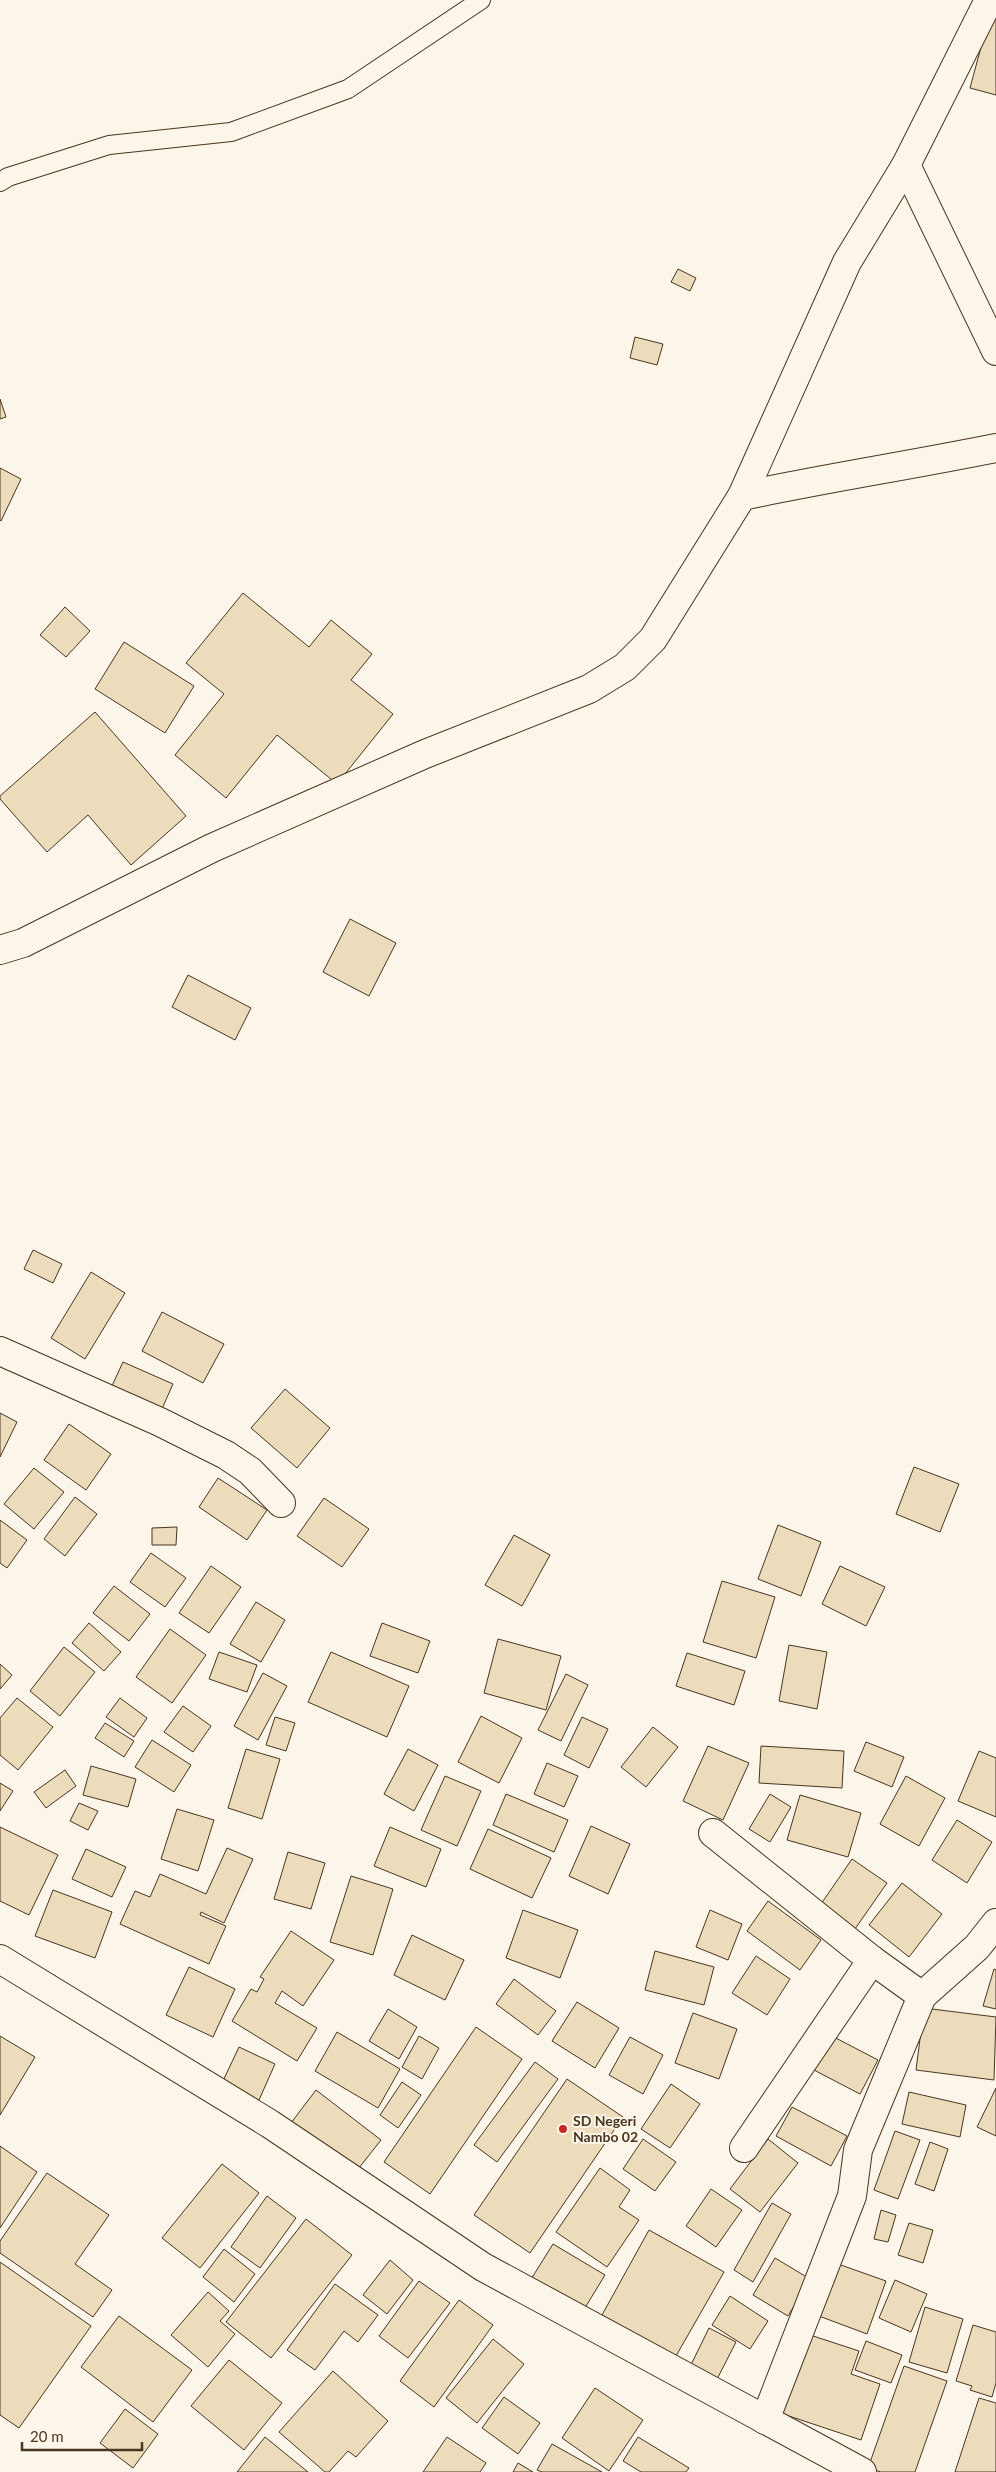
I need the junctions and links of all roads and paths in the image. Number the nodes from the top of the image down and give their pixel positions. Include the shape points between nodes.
1 (481, 0) edge
2 (989, 0) edge
3 (906, 165) junction
4 (0, 182) edge
5 (996, 351) edge
6 (996, 448) edge
7 (742, 496) junction
8 (0, 950) edge
9 (0, 1351) edge
10 (281, 1503) dead end
11 (713, 1833) dead end
12 (996, 1923) edge
13 (0, 1959) edge
14 (872, 1960) junction
15 (922, 1996) junction
16 (744, 2148) dead end
17 (766, 2420) junction
18 (862, 2472) edge

1 - 4 lane via 348,89 231,132 109,145
2 - 3 street
3 - 5 street
3 - 7 street via 847,262
6 - 7 street
7 - 8 street via 654,639 625,667 589,689 425,754 212,848 23,943
9 - 10 street via 226,1455 250,1471
11 - 14 street
12 - 15 street via 977,1947
13 - 17 street via 270,2124 483,2267
14 - 15 street
14 - 16 street
15 - 17 street via 858,2150 852,2196
17 - 18 street

